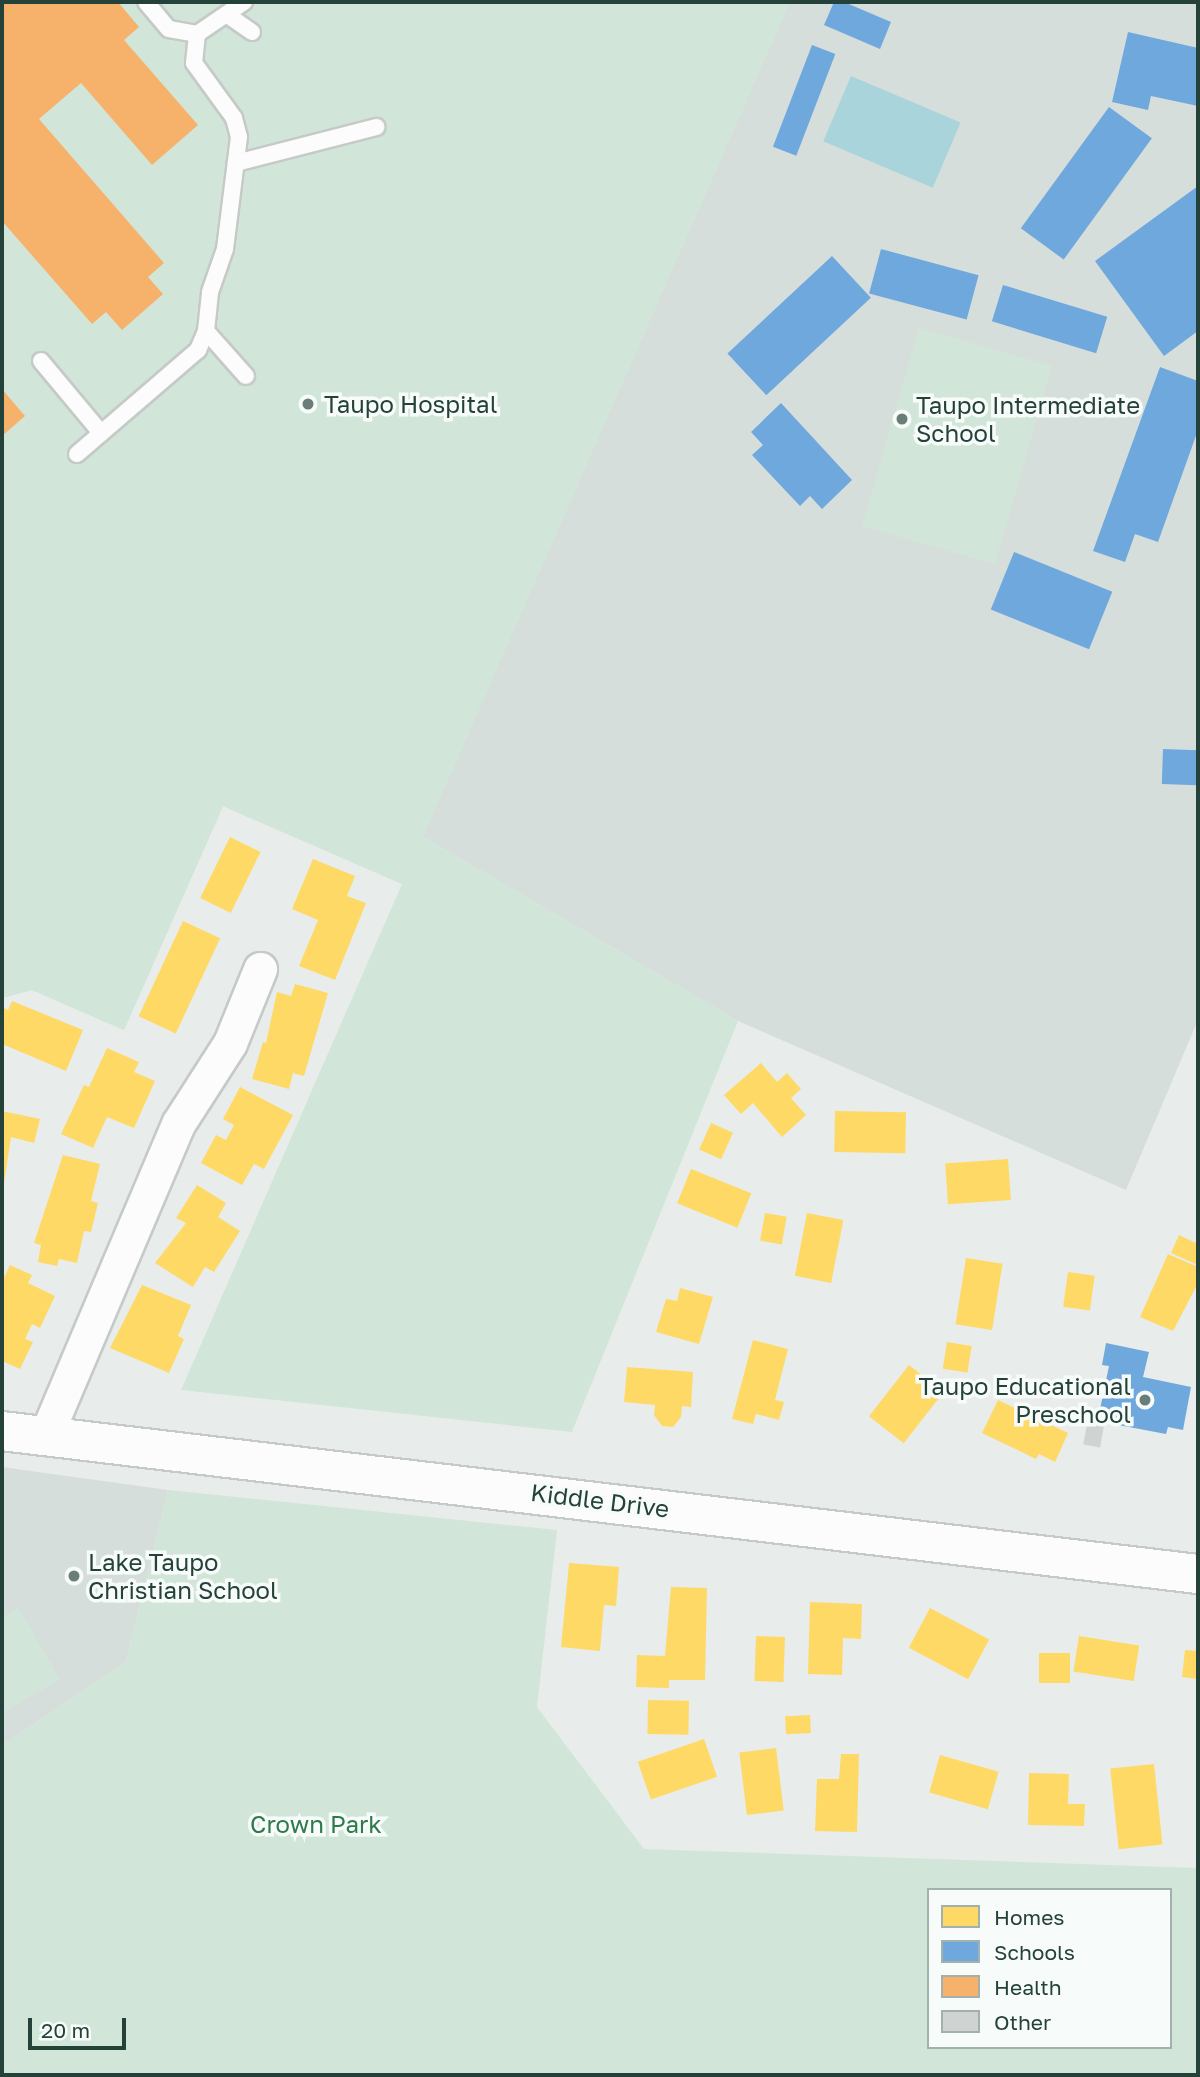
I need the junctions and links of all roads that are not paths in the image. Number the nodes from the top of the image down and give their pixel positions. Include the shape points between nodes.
1 (146, 2) edge
2 (244, 2) edge
3 (229, 16) junction
4 (252, 32) dead end
5 (197, 34) junction
6 (376, 127) dead end
7 (236, 163) junction
8 (206, 331) junction
9 (41, 361) dead end
10 (246, 376) dead end
11 (102, 433) junction
12 (77, 454) dead end
13 (260, 969) dead end
14 (2, 1431) edge
15 (46, 1435) junction
16 (1198, 1574) edge

1 - 5 lane via 169,29
2 - 3 lane
3 - 4 lane
3 - 5 lane
5 - 7 lane via 194,63 234,118 239,136
6 - 7 lane
7 - 8 lane via 225,249 210,292
8 - 10 lane
8 - 11 lane via 198,350
9 - 11 lane
11 - 12 lane
13 - 15 street via 230,1043 178,1124
14 - 15 street, Kiddle Drive
15 - 16 street, Kiddle Drive

